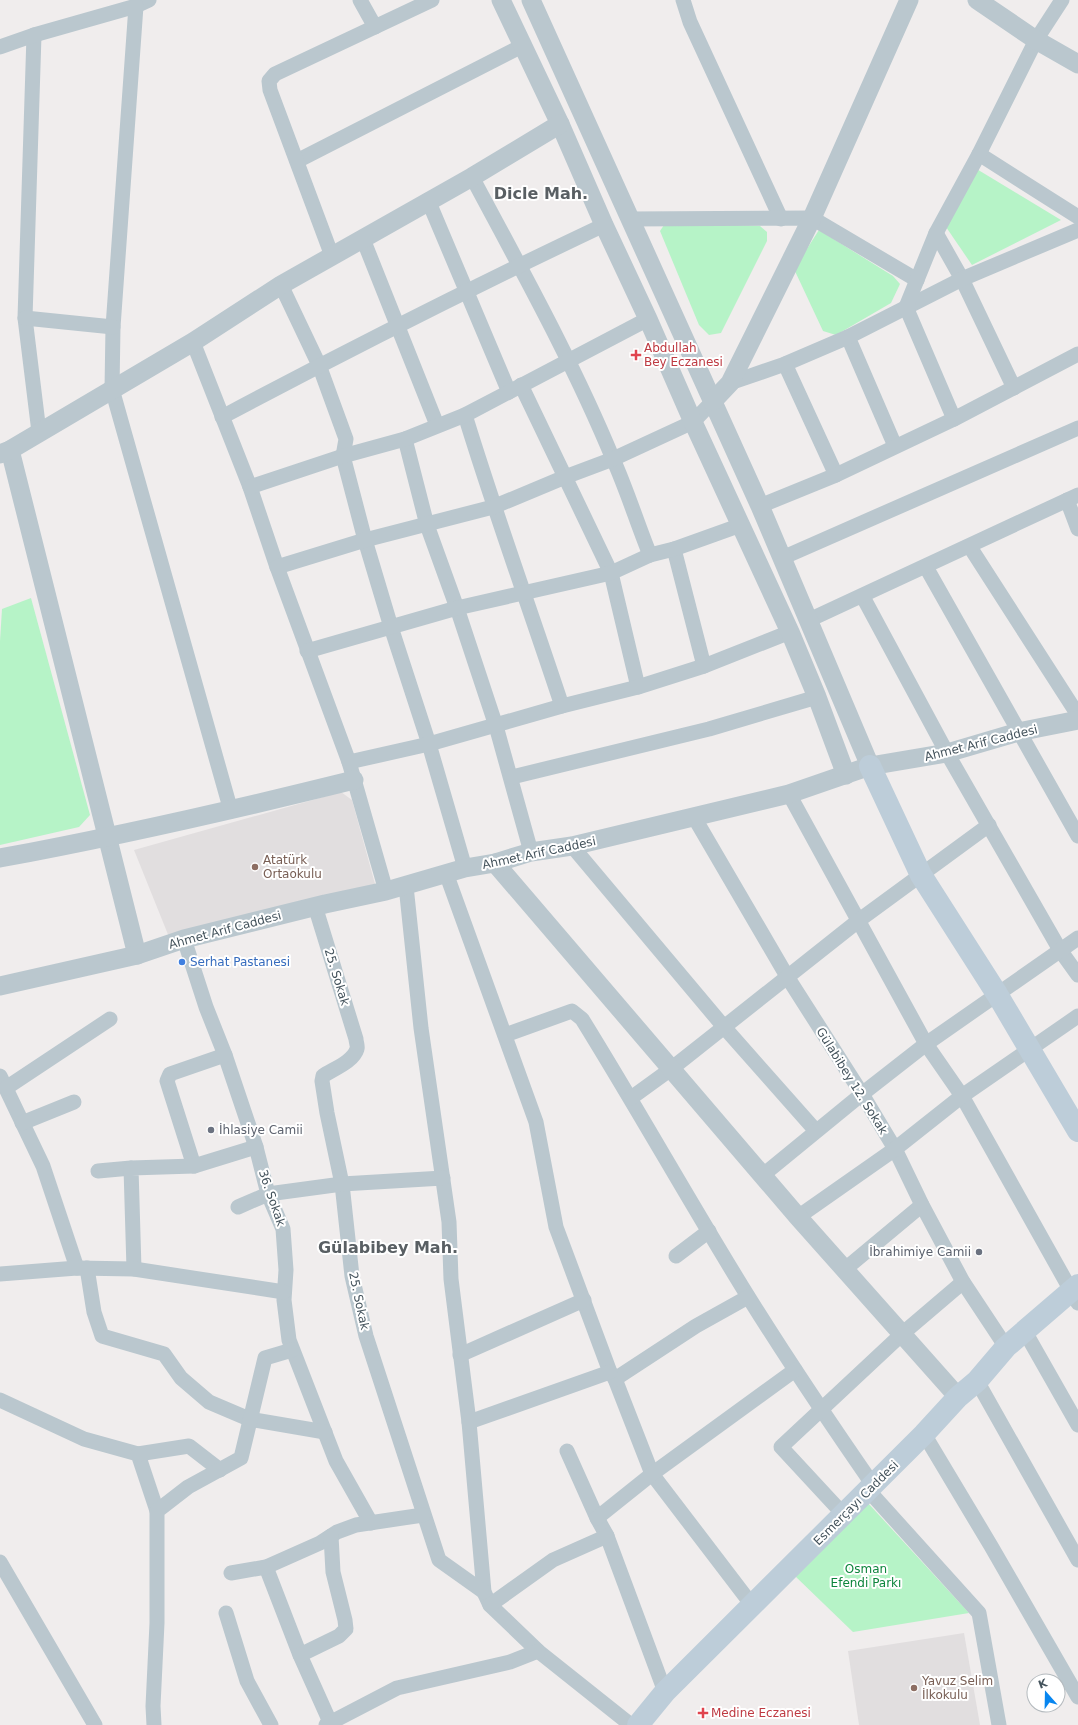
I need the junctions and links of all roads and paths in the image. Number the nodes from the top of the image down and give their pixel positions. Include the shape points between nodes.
1 (360, 0) edge
2 (432, 0) edge
3 (501, 0) edge
4 (531, 0) edge
5 (683, 0) edge
6 (909, 0) edge
7 (977, 0) edge
8 (1062, 0) edge
9 (142, 3) edge
10 (376, 27) junction
11 (34, 35) junction
12 (1036, 40) junction
13 (522, 46) junction
14 (0, 47) edge
15 (1078, 64) edge
16 (560, 124) junction
17 (979, 154) junction
18 (297, 161) junction
19 (472, 177) junction
20 (428, 200) junction
21 (1078, 217) edge
22 (629, 218) junction
23 (812, 218) junction
24 (781, 219) junction
25 (604, 225) junction
26 (1078, 230) edge
27 (936, 233) junction
28 (363, 239) junction
29 (332, 256) junction
30 (519, 265) junction
31 (962, 279) junction
32 (917, 280) junction
33 (281, 286) junction
34 (466, 292) junction
35 (906, 307) junction
36 (26, 318) junction
37 (648, 318) junction
38 (398, 325) junction
39 (114, 327) junction
40 (848, 337) junction
41 (193, 342) junction
42 (1078, 354) edge
43 (568, 361) junction
44 (785, 364) junction
45 (319, 365) junction
46 (730, 383) junction
47 (1014, 388) junction
48 (112, 389) junction
49 (515, 389) junction
50 (713, 401) junction
51 (465, 415) junction
52 (222, 417) junction
53 (954, 419) junction
54 (693, 422) junction
55 (437, 426) junction
56 (1078, 428) edge
57 (39, 432) junction
58 (404, 439) junction
59 (895, 446) junction
60 (5, 452) edge
61 (343, 456) junction
62 (613, 459) junction
63 (836, 475) junction
64 (566, 476) junction
65 (250, 487) junction
66 (1073, 498) edge
67 (760, 506) junction
68 (493, 507) junction
69 (427, 525) junction
70 (741, 525) junction
71 (1078, 528) edge
72 (365, 540) junction
73 (970, 546) junction
74 (674, 549) junction
75 (650, 555) junction
76 (782, 558) junction
77 (276, 567) junction
78 (926, 567) junction
79 (611, 573) junction
80 (525, 593) junction
81 (863, 597) junction
82 (457, 608) junction
83 (809, 620) junction
84 (391, 627) junction
85 (790, 632) junction
86 (307, 651) junction
87 (704, 666) junction
88 (638, 687) junction
89 (817, 697) junction
90 (562, 706) junction
91 (1078, 715) edge
92 (1078, 720) edge
93 (496, 726) junction
94 (1018, 732) junction
95 (429, 744) junction
96 (947, 753) junction
97 (349, 762) junction
98 (870, 766) junction
99 (846, 775) junction
100 (512, 777) junction
101 (354, 780) junction
102 (789, 794) junction
103 (231, 811) junction
104 (694, 817) junction
105 (989, 824) junction
106 (1078, 836) edge
107 (106, 838) junction
108 (572, 846) junction
109 (531, 852) junction
110 (0, 858) edge
111 (495, 863) junction
112 (465, 868) junction
113 (446, 873) junction
114 (921, 875) junction
115 (406, 886) junction
116 (386, 891) junction
117 (315, 906) junction
118 (858, 921) junction
119 (1078, 938) edge
120 (184, 939) junction
121 (1060, 950) junction
122 (137, 955) junction
123 (1078, 975) edge
124 (788, 978) junction
125 (0, 986) edge
126 (997, 994) junction
127 (1078, 1016) edge
128 (110, 1019) dead end
129 (724, 1027) junction
130 (505, 1034) junction
131 (926, 1044) junction
132 (1028, 1049) junction
133 (225, 1055) junction
134 (671, 1069) junction
135 (3, 1082) edge
136 (862, 1094) junction
137 (962, 1096) junction
138 (631, 1098) junction
139 (74, 1102) dead end
140 (22, 1123) junction
141 (816, 1132) junction
142 (1078, 1132) edge
143 (256, 1147) junction
144 (895, 1149) junction
145 (194, 1166) junction
146 (130, 1168) junction
147 (98, 1171) dead end
148 (763, 1175) junction
149 (443, 1178) junction
150 (342, 1184) junction
151 (268, 1194) junction
152 (922, 1205) junction
153 (238, 1207) dead end
154 (798, 1217) junction
155 (710, 1231) junction
156 (676, 1256) dead end
157 (82, 1268) junction
158 (134, 1270) junction
159 (844, 1270) junction
160 (0, 1274) edge
161 (963, 1282) junction
162 (284, 1292) junction
163 (1076, 1293) edge
164 (748, 1297) junction
165 (584, 1300) junction
166 (1024, 1330) junction
167 (902, 1334) junction
168 (1006, 1347) junction
169 (292, 1350) junction
170 (460, 1355) junction
171 (795, 1370) junction
172 (612, 1375) junction
173 (976, 1381) junction
174 (958, 1397) junction
175 (0, 1400) edge
176 (820, 1409) junction
177 (249, 1419) junction
178 (469, 1422) junction
179 (1078, 1425) edge
180 (325, 1432) junction
181 (924, 1434) junction
182 (567, 1451) dead end
183 (138, 1454) junction
184 (220, 1470) junction
185 (652, 1474) junction
186 (870, 1487) junction
187 (157, 1511) junction
188 (424, 1515) junction
189 (844, 1515) junction
190 (597, 1518) junction
191 (371, 1523) junction
192 (331, 1536) junction
193 (607, 1536) junction
194 (1078, 1560) edge
195 (0, 1562) edge
196 (266, 1567) junction
197 (231, 1573) dead end
198 (487, 1599) junction
199 (752, 1605) junction
200 (226, 1613) dead end
201 (538, 1651) junction
202 (300, 1655) junction
203 (664, 1692) junction
204 (1078, 1697) edge
205 (328, 1724) edge
206 (95, 1725) edge
207 (154, 1725) edge
208 (271, 1725) edge
209 (632, 1725) edge
210 (638, 1725) edge
211 (999, 1725) edge

1 - 10 street
2 - 10 street
3 - 13 street
4 - 22 street
5 - 24 street via 690,22
6 - 23 street
7 - 12 street
8 - 12 street
9 - 11 street
9 - 39 street
10 - 18 street via 276,74 269,81 270,90
11 - 14 street
11 - 36 street
12 - 15 street
12 - 17 street
13 - 16 street
13 - 18 street
16 - 19 street
16 - 25 street
17 - 21 street
17 - 27 street
18 - 29 street
19 - 20 street
19 - 30 street
20 - 28 street
20 - 34 street
22 - 24 street
22 - 50 street
23 - 24 street
23 - 32 street
23 - 46 street
25 - 30 street
25 - 37 street
26 - 31 street
27 - 31 street
27 - 32 street
28 - 29 street
28 - 38 street
29 - 33 street
30 - 34 street
30 - 43 street
31 - 35 street
31 - 47 street
32 - 35 street
33 - 41 street
33 - 45 street
34 - 38 street
34 - 49 street
35 - 40 street
35 - 53 street
36 - 39 street
36 - 57 street
37 - 43 street
37 - 54 street
38 - 45 street
38 - 55 street
39 - 48 street
40 - 44 street
40 - 59 street
41 - 48 street
41 - 52 street
42 - 47 street
43 - 49 street
43 - 62 street
44 - 46 street
44 - 63 street
45 - 52 street
45 - 61 street via 346,440
46 - 50 street
47 - 53 street
48 - 57 street
48 - 103 street
49 - 51 street
49 - 64 street
50 - 54 street
50 - 67 street
51 - 55 street
51 - 68 street
52 - 65 street
53 - 59 street
54 - 62 street
54 - 70 street
55 - 58 street
56 - 76 street
57 - 60 street
58 - 61 street
58 - 69 street
59 - 63 street
60 - 107 street
61 - 65 street
61 - 72 street
62 - 64 street
62 - 75 street
63 - 67 street
64 - 68 street
64 - 79 street
65 - 77 street
66 - 71 street
66 - 73 street
67 - 76 street
68 - 69 street
68 - 80 street
69 - 72 street
69 - 82 street
70 - 74 street
70 - 85 street
72 - 77 street
72 - 84 street
73 - 78 street
73 - 91 street
74 - 75 street
74 - 87 street
75 - 79 street
76 - 83 street
77 - 86 street
78 - 81 street
78 - 94 street
79 - 80 street
79 - 88 street
80 - 82 street
80 - 90 street
81 - 83 street
81 - 96 street
82 - 84 street
82 - 93 street
83 - 98 street
84 - 86 street
84 - 95 street
85 - 87 street
85 - 89 street
86 - 97 street
87 - 88 street
88 - 90 street
89 - 99 street
89 - 100 street via 709,729
90 - 93 street
92 - 94 street, Ahmet Arif Caddesi
93 - 95 street
93 - 100 street
94 - 96 street, Ahmet Arif Caddesi
94 - 106 street
95 - 97 street
95 - 112 street
96 - 98 street, Ahmet Arif Caddesi
96 - 105 street
97 - 101 street
98 - 99 street, Ahmet Arif Caddesi
98 - 114 main road
99 - 102 street, Ahmet Arif Caddesi
100 - 109 street
101 - 103 street
101 - 116 street
102 - 104 street, Ahmet Arif Caddesi
102 - 118 street
103 - 107 street
104 - 108 street, Ahmet Arif Caddesi
104 - 124 street, Gülabibey 12. Sokak
105 - 114 street
105 - 121 street
107 - 110 street
107 - 122 street
108 - 109 street, Ahmet Arif Caddesi
108 - 129 street
109 - 111 street, Ahmet Arif Caddesi
111 - 112 street, Ahmet Arif Caddesi
111 - 134 street
112 - 113 street, Ahmet Arif Caddesi
113 - 115 street, Ahmet Arif Caddesi
113 - 130 street
114 - 118 street
114 - 126 main road
115 - 116 street, Ahmet Arif Caddesi
115 - 149 street via 421,1028
116 - 117 street, Ahmet Arif Caddesi
117 - 120 street, Ahmet Arif Caddesi
117 - 150 street, 25. Sokak via 357,1049 346,1062 323,1076 327,1113
118 - 124 street
118 - 131 street
119 - 121 street
120 - 122 street, Ahmet Arif Caddesi
120 - 133 street, 36. Sokak
121 - 123 street
121 - 126 street
122 - 125 street, Ahmet Arif Caddesi
124 - 129 street
124 - 136 street, Gülabibey 12. Sokak
126 - 131 street
126 - 132 main road
127 - 132 street
128 - 135 street
129 - 134 street
129 - 141 street
130 - 138 street via 572,1011 582,1019
130 - 165 street via 536,1122 556,1227
131 - 136 street
131 - 137 street
132 - 137 street
132 - 142 main road
133 - 143 street, 36. Sokak
133 - 145 street via 170,1074 167,1081
134 - 138 street
134 - 148 street
135 - 140 street
136 - 141 street
136 - 144 street, Gülabibey 12. Sokak
137 - 144 street
137 - 163 street
138 - 155 street
139 - 140 street
140 - 157 street via 43,1166
141 - 148 street
143 - 145 street
143 - 151 street, 36. Sokak
144 - 152 street, Gülabibey 12. Sokak
144 - 154 street
145 - 146 street
146 - 147 street
146 - 158 street
148 - 154 street
149 - 150 street
149 - 170 street
150 - 151 street
150 - 188 street, 25. Sokak via 352,1276 366,1336
151 - 153 street
151 - 162 street, 36. Sokak via 283,1229 286,1270
152 - 159 street
152 - 161 street, Gülabibey 12. Sokak
154 - 159 street
155 - 156 street
155 - 164 street
157 - 158 street
157 - 160 street
157 - 177 street via 102,1336 164,1354 181,1378 209,1402
158 - 162 street
159 - 167 street
161 - 167 street
161 - 168 street, Gülabibey 12. Sokak
162 - 169 street, 36. Sokak
163 - 166 main road, Esmerçayı Caddesi
164 - 171 street
164 - 172 street
165 - 170 street
165 - 172 street
166 - 168 main road, Esmerçayı Caddesi
166 - 179 street
167 - 174 street
167 - 176 street
168 - 173 main road, Esmerçayı Caddesi
169 - 177 street via 265,1358
169 - 180 street, 36. Sokak
170 - 178 street
171 - 176 street
171 - 185 street
172 - 178 street
172 - 185 street
173 - 174 main road, Esmerçayı Caddesi
173 - 194 street
174 - 181 main road, Esmerçayı Caddesi
175 - 183 street via 84,1439
176 - 186 street
176 - 189 street via 781,1447
177 - 180 street
177 - 184 street via 241,1458
178 - 198 street
180 - 191 street, 36. Sokak via 336,1461
181 - 186 main road, Esmerçayı Caddesi
181 - 204 street
182 - 190 street
183 - 184 street via 188,1446
183 - 187 street
184 - 187 street via 188,1487
185 - 190 street
185 - 199 street
186 - 189 main road, Esmerçayı Caddesi
186 - 211 street via 979,1613
187 - 207 street
188 - 191 street
188 - 198 street, 25. Sokak via 439,1560
189 - 199 main road, Esmerçayı Caddesi
190 - 193 street
191 - 192 street via 356,1525
192 - 196 street
192 - 202 street via 333,1572 346,1629 339,1636
193 - 198 street via 553,1560
193 - 203 street
195 - 206 street
196 - 197 street
196 - 202 street
198 - 201 street, 25. Sokak
199 - 203 main road, Esmerçayı Caddesi
200 - 208 street via 247,1681
201 - 205 street via 510,1662 397,1688
201 - 209 street, 25. Sokak
202 - 205 street
203 - 210 main road, Esmerçayı Caddesi

